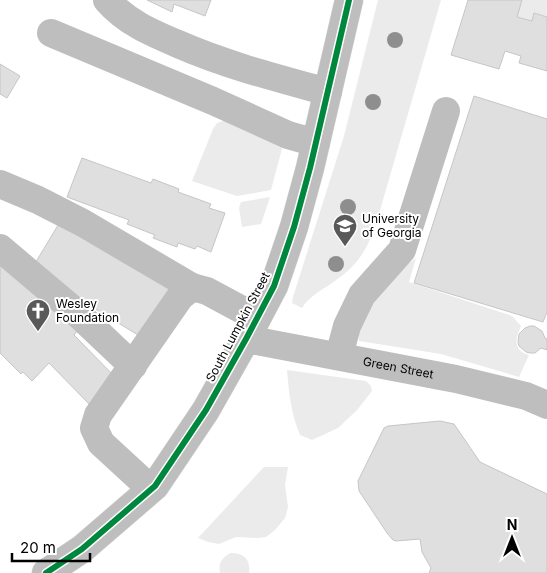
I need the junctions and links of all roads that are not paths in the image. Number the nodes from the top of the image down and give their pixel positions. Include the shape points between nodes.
1 (107, 0) edge
2 (349, 0) edge
3 (51, 33) dead end
4 (328, 92) junction
5 (446, 111) dead end
6 (316, 143) junction
7 (0, 184) edge
8 (0, 248) edge
9 (192, 287) junction
10 (252, 329) junction
11 (339, 356) junction
12 (133, 366) junction
13 (540, 397) edge
14 (151, 489) junction
15 (63, 568) edge

1 - 4 main road via 141,28 211,58
2 - 4 main road, South Lumpkin Street
3 - 6 main road via 288,135
4 - 6 main road, South Lumpkin Street
5 - 11 main road via 402,250 362,295 347,326
6 - 10 main road, South Lumpkin Street via 294,227 274,286
7 - 9 main road, Green Street via 83,223
8 - 12 main road
9 - 10 main road, Green Street via 207,291
9 - 12 main road via 180,297
10 - 11 main road, Green Street
10 - 14 main road, South Lumpkin Street via 206,410
11 - 13 main road, Green Street
12 - 14 main road via 98,415 94,428 100,443
14 - 15 main road, South Lumpkin Street

